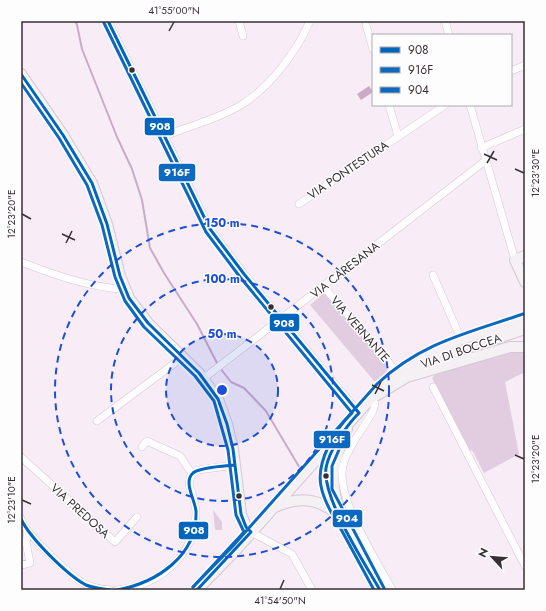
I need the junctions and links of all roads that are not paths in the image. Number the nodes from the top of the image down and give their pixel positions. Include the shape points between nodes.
1 (108, 21) edge
2 (239, 21) edge
3 (310, 21) edge
4 (445, 21) edge
5 (366, 25) dead end
6 (449, 34) edge
7 (243, 36) dead end
8 (372, 46) edge
9 (525, 65) edge
10 (512, 71) edge
11 (21, 74) edge
12 (389, 106) edge
13 (443, 106) edge
14 (470, 106) edge
15 (525, 129) edge
16 (164, 136) junction
17 (398, 136) junction
18 (481, 148) junction
19 (485, 161) junction
20 (299, 204) dead end
21 (525, 256) edge
22 (515, 260) junction
23 (21, 262) edge
24 (433, 275) dead end
25 (525, 280) edge
26 (323, 286) junction
27 (124, 289) junction
28 (525, 316) edge
29 (282, 319) junction
30 (521, 320) edge
31 (525, 329) edge
32 (461, 339) junction
33 (525, 347) edge
34 (183, 357) junction
35 (397, 372) junction
36 (204, 378) junction
37 (433, 387) dead end
38 (370, 398) junction
39 (358, 412) junction
40 (97, 421) dead end
41 (349, 423) junction
42 (142, 447) dead end
43 (21, 457) edge
44 (235, 465) junction
45 (192, 474) junction
46 (273, 508) junction
47 (137, 517) dead end
48 (341, 517) junction
49 (21, 519) edge
50 (28, 531) junction
51 (251, 532) junction
52 (21, 565) edge
53 (525, 566) edge
54 (110, 590) edge
55 (117, 590) edge
56 (197, 590) edge
57 (312, 590) edge
58 (380, 590) edge
59 (392, 590) edge

1 - 16 street
2 - 7 street
3 - 16 street via 278,70 251,98 222,114
4 - 6 street
5 - 8 street
9 - 10 street
11 - 27 main road via 92,183 107,224
12 - 17 street, VIA PONTESTURA
13 - 17 street, VIA PONTESTURA
14 - 18 street
15 - 18 street
16 - 29 street via 210,229
17 - 20 street, VIA PONTESTURA
18 - 19 street
19 - 22 street
19 - 26 street, VIA CARESANA
21 - 22 main road
22 - 25 main road
23 - 27 street via 63,277
24 - 32 street
26 - 29 street, VIA CARESANA
26 - 35 street, VIA VERNANTE
27 - 34 main road via 143,317
28 - 30 main road, VIA DI BOCCEA
29 - 36 street, VIA CARESANA
29 - 39 street
30 - 32 main road, VIA DI BOCCEA
31 - 35 main road, VIA DI BOCCEA
32 - 35 main road, VIA DI BOCCEA via 422,355
33 - 38 main road via 510,347 408,377
34 - 36 main road
34 - 40 street
35 - 38 main road, VIA DI BOCCEA
36 - 44 main road via 218,399 225,417
37 - 53 street
38 - 39 main road, VIA DI BOCCEA
38 - 59 street via 375,403 372,412 343,462 343,487 348,506
39 - 41 main road, VIA DI BOCCEA
41 - 46 main road, VIA DI BOCCEA
41 - 48 main road, VIA DI BOCCEA via 334,470 334,489
42 - 45 street via 147,441 178,456
43 - 47 street, VIA PREDOSA via 115,542
44 - 45 street via 198,470
44 - 51 main road via 241,514
45 - 55 street via 189,483 195,507 195,523 180,557 174,566 162,574 134,587
46 - 48 main road, VIA DI BOCCEA via 293,501 314,501 327,506
46 - 51 main road, VIA DI BOCCEA
48 - 58 main road, VIA DI BOCCEA
49 - 50 street
50 - 52 street via 26,542 30,563
50 - 54 street via 81,582
51 - 56 main road, VIA DI BOCCEA
51 - 57 street via 292,554

